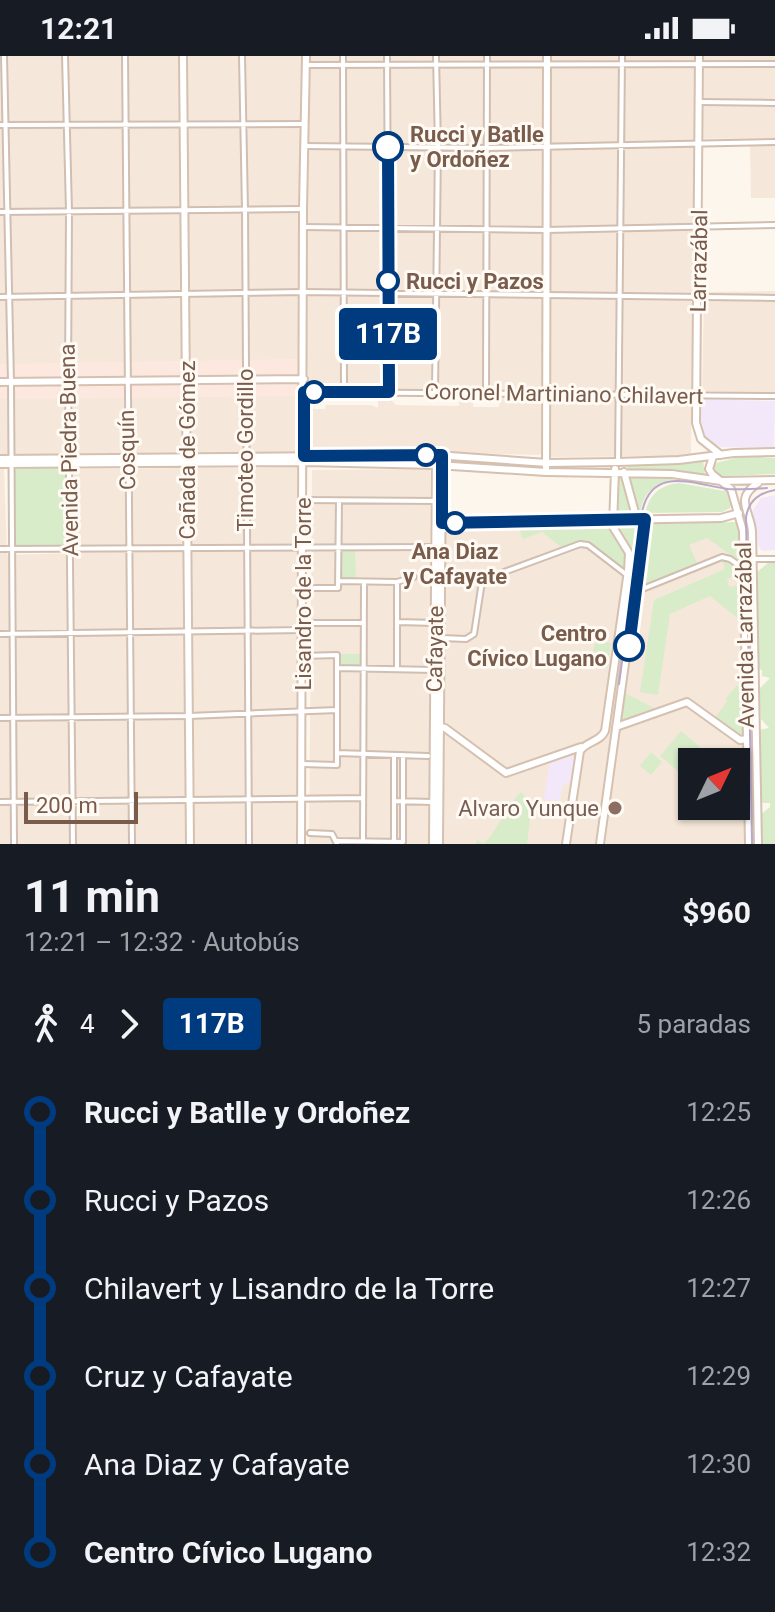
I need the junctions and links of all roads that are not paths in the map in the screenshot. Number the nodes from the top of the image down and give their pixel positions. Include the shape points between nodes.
1 (4, 56) edge
2 (65, 56) edge
3 (125, 56) edge
4 (183, 56) edge
5 (242, 56) edge
6 (306, 56) edge
7 (343, 56) edge
8 (387, 56) edge
9 (436, 56) edge
10 (487, 56) edge
11 (547, 56) edge
12 (622, 56) edge
13 (699, 60) edge
14 (546, 64) junction
15 (622, 64) junction
16 (775, 64) edge
17 (306, 65) junction
18 (343, 65) junction
19 (387, 65) junction
20 (436, 65) junction
21 (487, 65) junction
22 (700, 102) junction
23 (775, 103) edge
24 (66, 124) junction
25 (184, 124) junction
26 (243, 124) junction
27 (304, 124) junction
28 (3, 125) edge
29 (125, 125) junction
30 (775, 142) edge
31 (700, 144) junction
32 (304, 146) junction
33 (622, 146) junction
34 (343, 147) junction
35 (388, 147) junction
36 (438, 147) junction
37 (548, 147) junction
38 (487, 148) junction
39 (303, 209) junction
40 (245, 210) junction
41 (69, 211) junction
42 (125, 211) junction
43 (186, 211) junction
44 (3, 212) edge
45 (699, 225) junction
46 (775, 225) edge
47 (303, 227) junction
48 (388, 228) junction
49 (621, 228) junction
50 (343, 229) junction
51 (436, 229) junction
52 (487, 229) junction
53 (546, 230) junction
54 (304, 292) junction
55 (343, 293) junction
56 (388, 293) junction
57 (435, 293) junction
58 (486, 294) junction
59 (127, 295) junction
60 (186, 295) junction
61 (245, 295) junction
62 (620, 295) junction
63 (68, 296) junction
64 (546, 296) junction
65 (0, 297) edge
66 (9, 297) junction
67 (698, 297) junction
68 (775, 298) edge
69 (245, 378) junction
70 (127, 379) junction
71 (304, 379) junction
72 (68, 380) junction
73 (187, 381) junction
74 (0, 382) edge
75 (11, 382) junction
76 (304, 392) junction
77 (344, 392) junction
78 (389, 392) junction
79 (435, 393) junction
80 (486, 394) junction
81 (547, 394) junction
82 (618, 394) junction
83 (697, 396) junction
84 (775, 396) edge
85 (775, 452) edge
86 (439, 455) junction
87 (717, 456) junction
88 (304, 459) junction
89 (187, 460) junction
90 (245, 460) junction
91 (0, 461) edge
92 (10, 461) junction
93 (69, 461) junction
94 (127, 461) junction
95 (618, 462) junction
96 (547, 463) junction
97 (439, 465) junction
98 (546, 472) junction
99 (614, 473) junction
100 (624, 473) junction
101 (774, 479) edge
102 (721, 481) junction
103 (761, 481) junction
104 (303, 500) junction
105 (339, 501) junction
106 (439, 501) junction
107 (745, 507) junction
108 (739, 514) junction
109 (613, 520) junction
110 (641, 520) junction
111 (439, 523) junction
112 (303, 546) junction
113 (187, 547) junction
114 (246, 547) junction
115 (338, 547) junction
116 (439, 547) junction
117 (130, 548) junction
118 (0, 549) edge
119 (11, 549) junction
120 (71, 549) junction
121 (753, 559) junction
122 (775, 559) edge
123 (744, 569) junction
124 (628, 573) junction
125 (637, 573) junction
126 (414, 577) dead end
127 (339, 581) junction
128 (364, 582) junction
129 (397, 582) junction
130 (314, 588) dead end
131 (744, 589) junction
132 (753, 589) junction
133 (635, 592) junction
134 (398, 622) junction
135 (363, 623) junction
136 (438, 623) junction
137 (302, 627) junction
138 (247, 631) junction
139 (130, 632) junction
140 (189, 632) junction
141 (71, 633) junction
142 (0, 634) edge
143 (12, 634) junction
144 (438, 638) junction
145 (302, 656) junction
146 (337, 668) junction
147 (364, 668) junction
148 (397, 669) junction
149 (435, 670) junction
150 (611, 699) junction
151 (621, 700) junction
152 (337, 710) junction
153 (303, 711) junction
154 (248, 715) junction
155 (130, 716) junction
156 (189, 716) junction
157 (72, 717) junction
158 (0, 718) edge
159 (13, 718) junction
160 (607, 720) junction
161 (747, 723) junction
162 (756, 723) junction
163 (617, 725) junction
164 (437, 726) junction
165 (747, 739) junction
166 (585, 745) junction
167 (337, 753) junction
168 (363, 754) junction
169 (394, 755) junction
170 (403, 755) junction
171 (428, 756) dead end
172 (302, 764) junction
173 (248, 798) junction
174 (301, 798) junction
175 (363, 798) junction
176 (190, 799) junction
177 (131, 800) junction
178 (14, 801) junction
179 (72, 801) junction
180 (394, 801) junction
181 (403, 801) junction
182 (0, 802) edge
183 (436, 802) junction
184 (310, 833) dead end
185 (363, 841) junction
186 (394, 841) junction
187 (337, 842) edge
188 (14, 844) edge
189 (73, 844) edge
190 (132, 844) edge
191 (190, 844) edge
192 (249, 844) edge
193 (301, 844) edge
194 (436, 844) edge
195 (566, 844) edge
196 (600, 844) edge
197 (749, 844) edge
198 (758, 844) edge

1 - 28 street
2 - 24 street, Avenida Piedra Buena
3 - 29 street, Cosquín
4 - 25 street, Cañada de Gómez
5 - 26 street, Timoteo Gordillo
6 - 17 street, Lisandro de la Torre
7 - 18 street
8 - 19 street
9 - 20 street
10 - 21 street
11 - 14 street
12 - 15 street
13 - 15 street
13 - 16 street
13 - 22 street, Larrazábal
14 - 15 street
14 - 21 street
14 - 37 street
15 - 33 street
17 - 18 street
17 - 27 street, Lisandro de la Torre
18 - 19 street
18 - 34 street
19 - 20 street
19 - 35 street
20 - 21 street
20 - 36 street
21 - 38 street
22 - 23 street
22 - 31 street, Larrazábal
24 - 28 street
24 - 29 street
24 - 41 street, Avenida Piedra Buena
25 - 26 street
25 - 29 street
25 - 43 street, Cañada de Gómez
26 - 27 street
26 - 40 street, Timoteo Gordillo
27 - 32 street, Lisandro de la Torre
28 - 44 street
29 - 42 street, Cosquín
30 - 31 street
31 - 33 street
31 - 45 street, Larrazábal
32 - 34 street
32 - 39 street, Lisandro de la Torre
33 - 37 street
33 - 49 street
34 - 35 street
34 - 50 street
35 - 36 street
35 - 48 street
36 - 38 street
36 - 51 street
37 - 38 street
37 - 53 street
38 - 52 street
39 - 40 street
39 - 47 street, Lisandro de la Torre
40 - 43 street
40 - 61 street, Timoteo Gordillo
41 - 42 street
41 - 44 street
41 - 63 street, Avenida Piedra Buena
42 - 43 street
42 - 59 street, Cosquín
43 - 60 street, Cañada de Gómez
44 - 66 street
45 - 46 street
45 - 49 street
45 - 67 street, Larrazábal
47 - 50 street
47 - 54 street, Lisandro de la Torre
48 - 50 street
48 - 51 street
48 - 56 street
49 - 53 street
49 - 62 street
50 - 55 street
51 - 52 street
51 - 57 street
52 - 53 street
52 - 58 street
53 - 64 street
54 - 55 street
54 - 61 street
54 - 71 street, Lisandro de la Torre
55 - 56 street
55 - 77 street
56 - 57 street
56 - 78 street
57 - 58 street
57 - 79 street
58 - 64 street
58 - 80 street
59 - 60 street
59 - 63 street
59 - 70 street, Cosquín
60 - 61 street
60 - 73 street, Cañada de Gómez
61 - 69 street, Timoteo Gordillo
62 - 64 street
62 - 67 street
62 - 82 street
63 - 66 street
63 - 72 street, Avenida Piedra Buena
64 - 81 street
65 - 66 street
66 - 75 street
67 - 68 street
67 - 83 street, Larrazábal
69 - 71 street
69 - 73 street
69 - 90 street, Timoteo Gordillo
70 - 72 street
70 - 73 street
70 - 94 street, Cosquín
71 - 76 street, Lisandro de la Torre
72 - 75 street
72 - 93 street, Avenida Piedra Buena
73 - 89 street, Cañada de Gómez
74 - 75 street
75 - 92 street
76 - 77 street, Coronel Martiniano Chilavert
76 - 88 street, Lisandro de la Torre
77 - 78 street, Coronel Martiniano Chilavert
78 - 79 street, Coronel Martiniano Chilavert
79 - 80 street, Coronel Martiniano Chilavert
80 - 81 street, Coronel Martiniano Chilavert
81 - 82 street, Coronel Martiniano Chilavert
81 - 96 street
82 - 83 street, Coronel Martiniano Chilavert
82 - 95 street
83 - 84 street, Coronel Martiniano Chilavert
83 - 87 street, Larrazábal via 699,435
85 - 87 street
86 - 88 street
86 - 96 street
86 - 97 street, Cafayate
87 - 95 street
87 - 102 street, Avenida Larrazábal via 709,469
88 - 90 street
88 - 97 street
88 - 104 street, Lisandro de la Torre
89 - 90 street
89 - 94 street
89 - 113 street, Cañada de Gómez
90 - 114 street, Timoteo Gordillo
91 - 92 street
92 - 93 street
92 - 119 street
93 - 94 street
93 - 120 street, Avenida Piedra Buena
94 - 117 street, Cosquín
95 - 96 street
95 - 99 street
95 - 100 street
96 - 98 street
97 - 98 street
97 - 106 street, Cafayate
98 - 99 street
99 - 100 street
99 - 109 street
100 - 102 street
100 - 110 street
101 - 103 street
102 - 103 street
102 - 108 street, Avenida Larrazábal via 731,489
103 - 107 street via 749,489
104 - 105 street
104 - 112 street, Lisandro de la Torre
105 - 106 street
105 - 115 street
106 - 111 street, Cafayate
107 - 108 street
107 - 121 street, Avenida Larrazábal
108 - 110 street
108 - 123 street, Avenida Larrazábal
109 - 110 street
109 - 111 street
109 - 124 street via 629,553
110 - 125 street
111 - 116 street, Cafayate
112 - 114 street
112 - 115 street
112 - 137 street, Lisandro de la Torre
113 - 114 street
113 - 117 street
113 - 140 street, Cañada de Gómez
114 - 138 street, Timoteo Gordillo
115 - 116 street
115 - 127 street
116 - 136 street, Cafayate
117 - 120 street
117 - 139 street, Cosquín
118 - 119 street
119 - 120 street
119 - 143 street
120 - 141 street, Avenida Piedra Buena
121 - 122 street
121 - 132 street, Avenida Larrazábal
123 - 131 street, Avenida Larrazábal
123 - 133 street via 722,557
124 - 125 street
124 - 144 street via 580,544 485,579 474,634 466,639
124 - 150 street
125 - 133 street
126 - 129 street
127 - 128 street
127 - 130 street via 338,588
128 - 129 street
128 - 135 street
129 - 134 street
131 - 132 street
131 - 161 street, Avenida Larrazábal
132 - 162 street, Avenida Larrazábal
133 - 151 street
134 - 136 street
134 - 148 street
135 - 137 street
135 - 147 street
136 - 144 street, Cafayate
137 - 138 street
137 - 145 street, Lisandro de la Torre
138 - 140 street
138 - 154 street, Timoteo Gordillo
139 - 140 street
139 - 141 street
139 - 155 street, Cosquín
140 - 156 street, Cañada de Gómez
141 - 143 street
141 - 157 street, Avenida Piedra Buena
142 - 143 street
143 - 159 street
144 - 149 street, Cafayate
144 - 164 street, Cafayate
145 - 146 street via 337,655
145 - 153 street, Lisandro de la Torre
146 - 147 street
146 - 152 street
147 - 148 street
147 - 168 street
148 - 149 street
149 - 164 street, Cafayate
150 - 151 street via 616,695
150 - 160 street
151 - 163 street
152 - 153 street
152 - 167 street
153 - 154 street
153 - 172 street, Lisandro de la Torre
154 - 156 street
154 - 173 street, Timoteo Gordillo
155 - 156 street
155 - 157 street
155 - 177 street, Cosquín
156 - 176 street, Cañada de Gómez
157 - 159 street
157 - 179 street, Avenida Piedra Buena
158 - 159 street
159 - 178 street
160 - 163 street
160 - 166 street via 602,736
161 - 162 street
161 - 165 street, Avenida Larrazábal
162 - 198 street, Avenida Larrazábal
163 - 165 street via 687,702 740,740
163 - 196 street
164 - 166 street via 506,773
164 - 183 street, Cafayate
165 - 197 street, Avenida Larrazábal
166 - 195 street via 579,755
167 - 168 street
167 - 172 street via 337,765
168 - 169 street
168 - 175 street
169 - 170 street
169 - 180 street
170 - 171 street
170 - 181 street
172 - 174 street, Lisandro de la Torre
173 - 174 street
173 - 176 street
173 - 192 street, Timoteo Gordillo
174 - 175 street
174 - 193 street, Lisandro de la Torre
175 - 185 street
176 - 177 street
176 - 191 street, Cañada de Gómez
177 - 179 street
177 - 190 street, Cosquín
178 - 179 street
178 - 182 street
178 - 188 street
179 - 189 street, Avenida Piedra Buena
180 - 181 street
180 - 186 street
181 - 183 street
181 - 186 street via 403,842
183 - 194 street, Cafayate
184 - 187 street via 332,834
185 - 186 street
185 - 187 street

